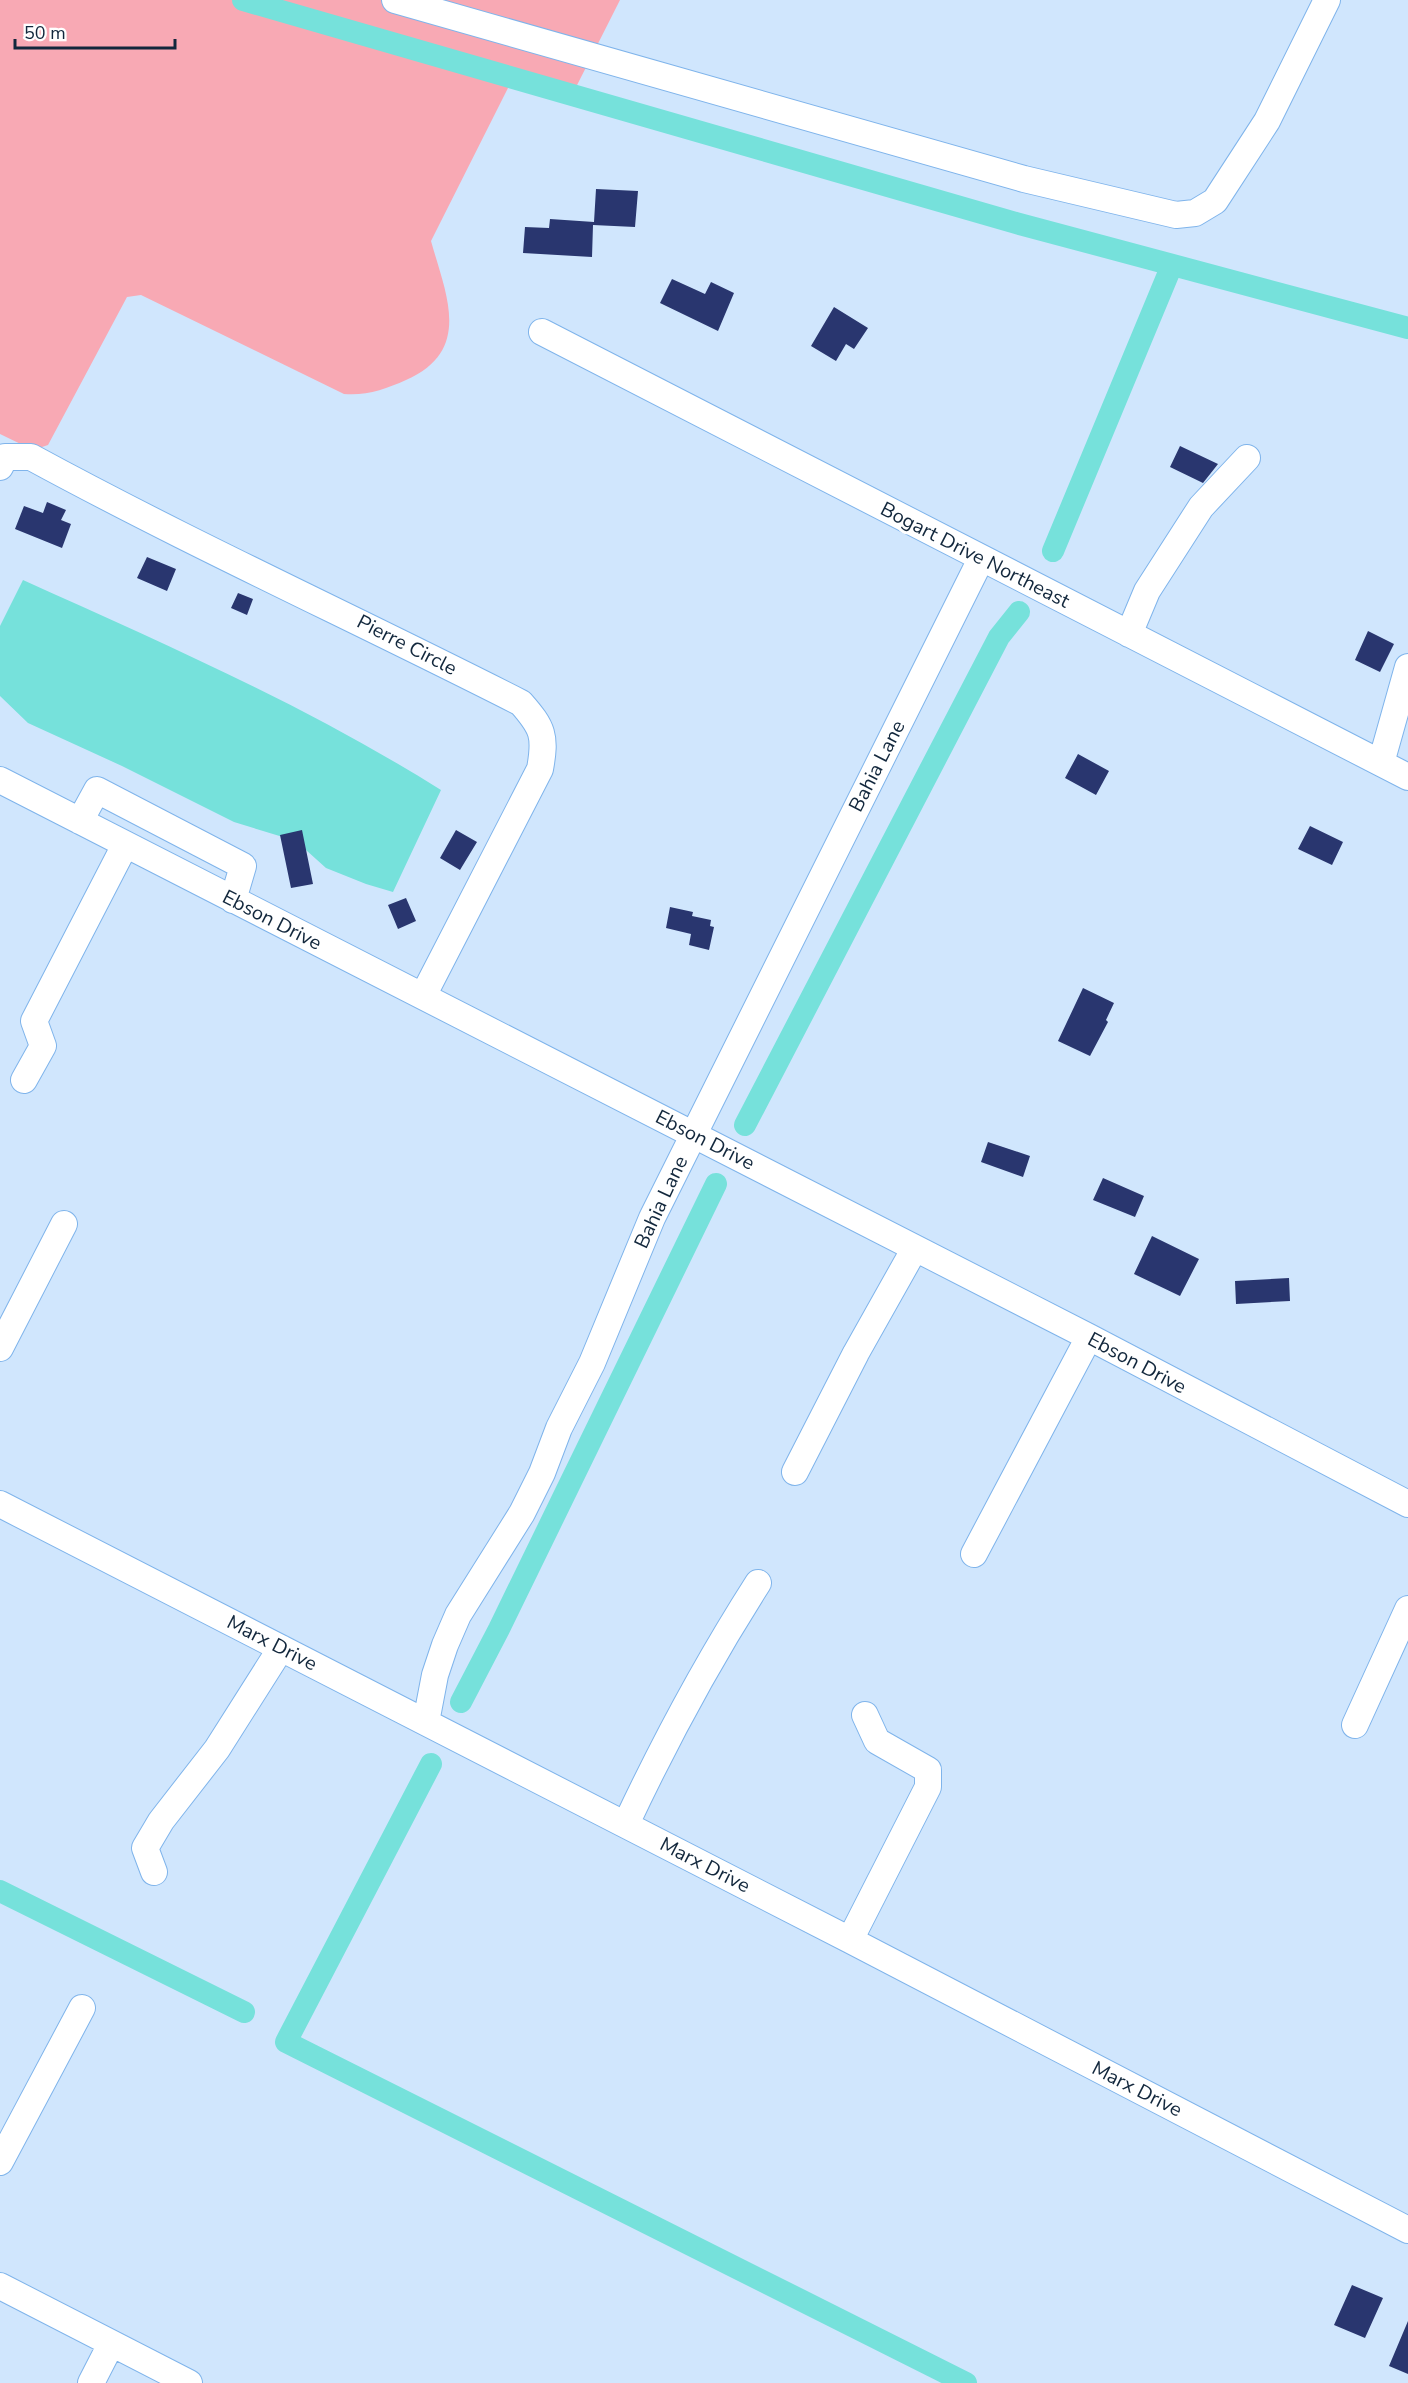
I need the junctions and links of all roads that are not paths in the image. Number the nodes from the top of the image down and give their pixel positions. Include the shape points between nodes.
1 (394, 0) edge
2 (1328, 0) edge
3 (542, 332) dead end
4 (1247, 459) dead end
5 (0, 467) edge
6 (981, 559) junction
7 (1129, 634) junction
8 (1408, 666) edge
9 (1381, 763) junction
10 (1408, 777) edge
11 (0, 780) edge
12 (80, 821) junction
13 (125, 845) junction
14 (233, 900) junction
15 (423, 996) junction
16 (24, 1080) dead end
17 (692, 1134) junction
18 (64, 1224) dead end
19 (915, 1248) junction
20 (1089, 1337) junction
21 (0, 1348) edge
22 (795, 1472) dead end
23 (0, 1504) edge
24 (1408, 1504) edge
25 (974, 1554) dead end
26 (758, 1583) dead end
27 (1408, 1609) edge
28 (281, 1648) junction
29 (865, 1714) dead end
30 (426, 1722) junction
31 (1355, 1725) dead end
32 (626, 1824) junction
33 (154, 1872) dead end
34 (850, 1940) junction
35 (82, 2008) dead end
36 (0, 2162) edge
37 (1408, 2230) edge
38 (0, 2286) edge
39 (111, 2344) junction
40 (91, 2383) edge
41 (189, 2383) edge

1 - 2 street via 1024,179 1176,215 1195,213 1215,201 1267,121
3 - 6 street, Bogart Drive Northeast
4 - 7 street via 1201,507 1147,591
5 - 15 street, Pierre Circle via 5,458 31,456 175,532 521,703 537,721 544,745 540,769
6 - 7 street, Bogart Drive Northeast
6 - 17 street, Bahia Lane
7 - 9 street, Bogart Drive Northeast
8 - 9 street
9 - 10 street, Bogart Drive Northeast
11 - 12 street, Ebson Drive
12 - 13 street, Ebson Drive
12 - 14 street via 97,790 144,814 243,866
13 - 14 street, Ebson Drive
13 - 16 street via 34,1020 43,1046
14 - 15 street, Ebson Drive
15 - 17 street, Ebson Drive
17 - 19 street, Ebson Drive
17 - 30 street, Bahia Lane via 542,1473 454,1625 435,1675
18 - 21 street
19 - 20 street, Ebson Drive
19 - 22 street
20 - 24 street, Ebson Drive
20 - 25 street
23 - 28 street, Marx Drive
26 - 32 street via 722,1638 662,1747
27 - 31 street
28 - 30 street, Marx Drive
28 - 33 street via 217,1749 145,1848
29 - 34 street via 877,1741 928,1770 928,1787
30 - 32 street, Marx Drive
32 - 34 street, Marx Drive
34 - 37 street, Marx Drive
35 - 36 street
38 - 39 street
39 - 40 street
39 - 41 street

